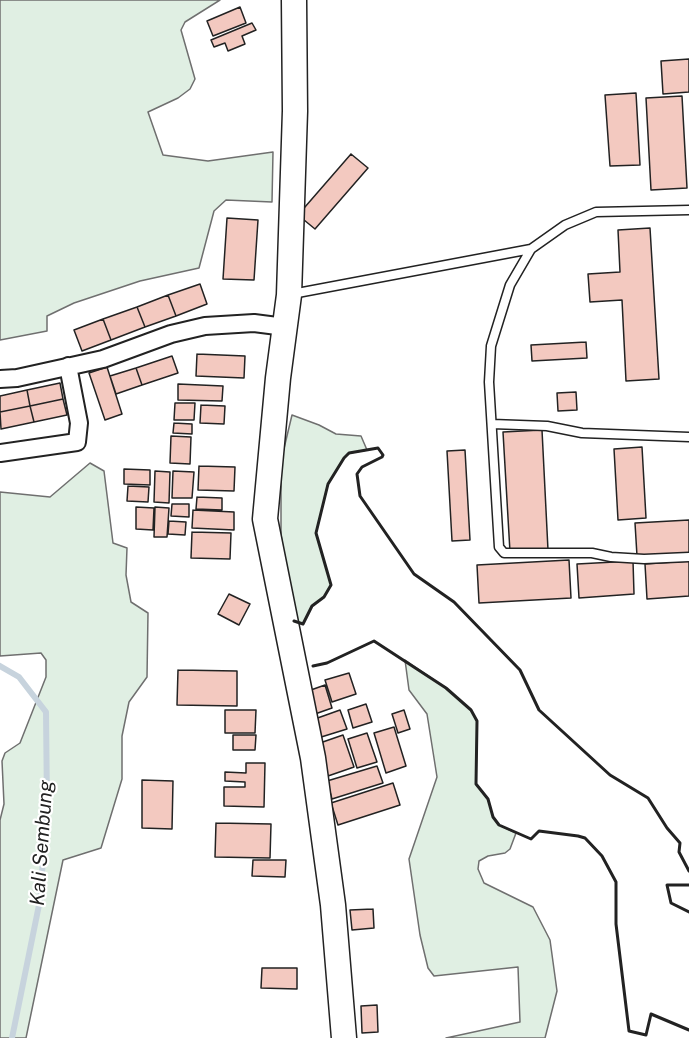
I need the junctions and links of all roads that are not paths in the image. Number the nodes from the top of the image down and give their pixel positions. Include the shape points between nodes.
1 (294, 0) edge
2 (689, 210) edge
3 (531, 249) junction
4 (289, 295) junction
5 (285, 327) junction
6 (68, 366) junction
7 (0, 379) edge
8 (492, 424) junction
9 (689, 437) edge
10 (0, 453) edge
11 (689, 557) edge
12 (344, 1038) edge

1 - 4 main road
2 - 3 lane via 596,212 566,225
3 - 4 lane
3 - 8 lane via 510,285 491,346
4 - 5 main road
5 - 6 street via 254,323 205,326 103,359
5 - 12 main road via 265,519 313,758 333,905
6 - 7 street
6 - 10 street via 79,423 77,442
8 - 9 lane via 547,426 582,433
8 - 11 lane via 501,551 592,553 644,559

